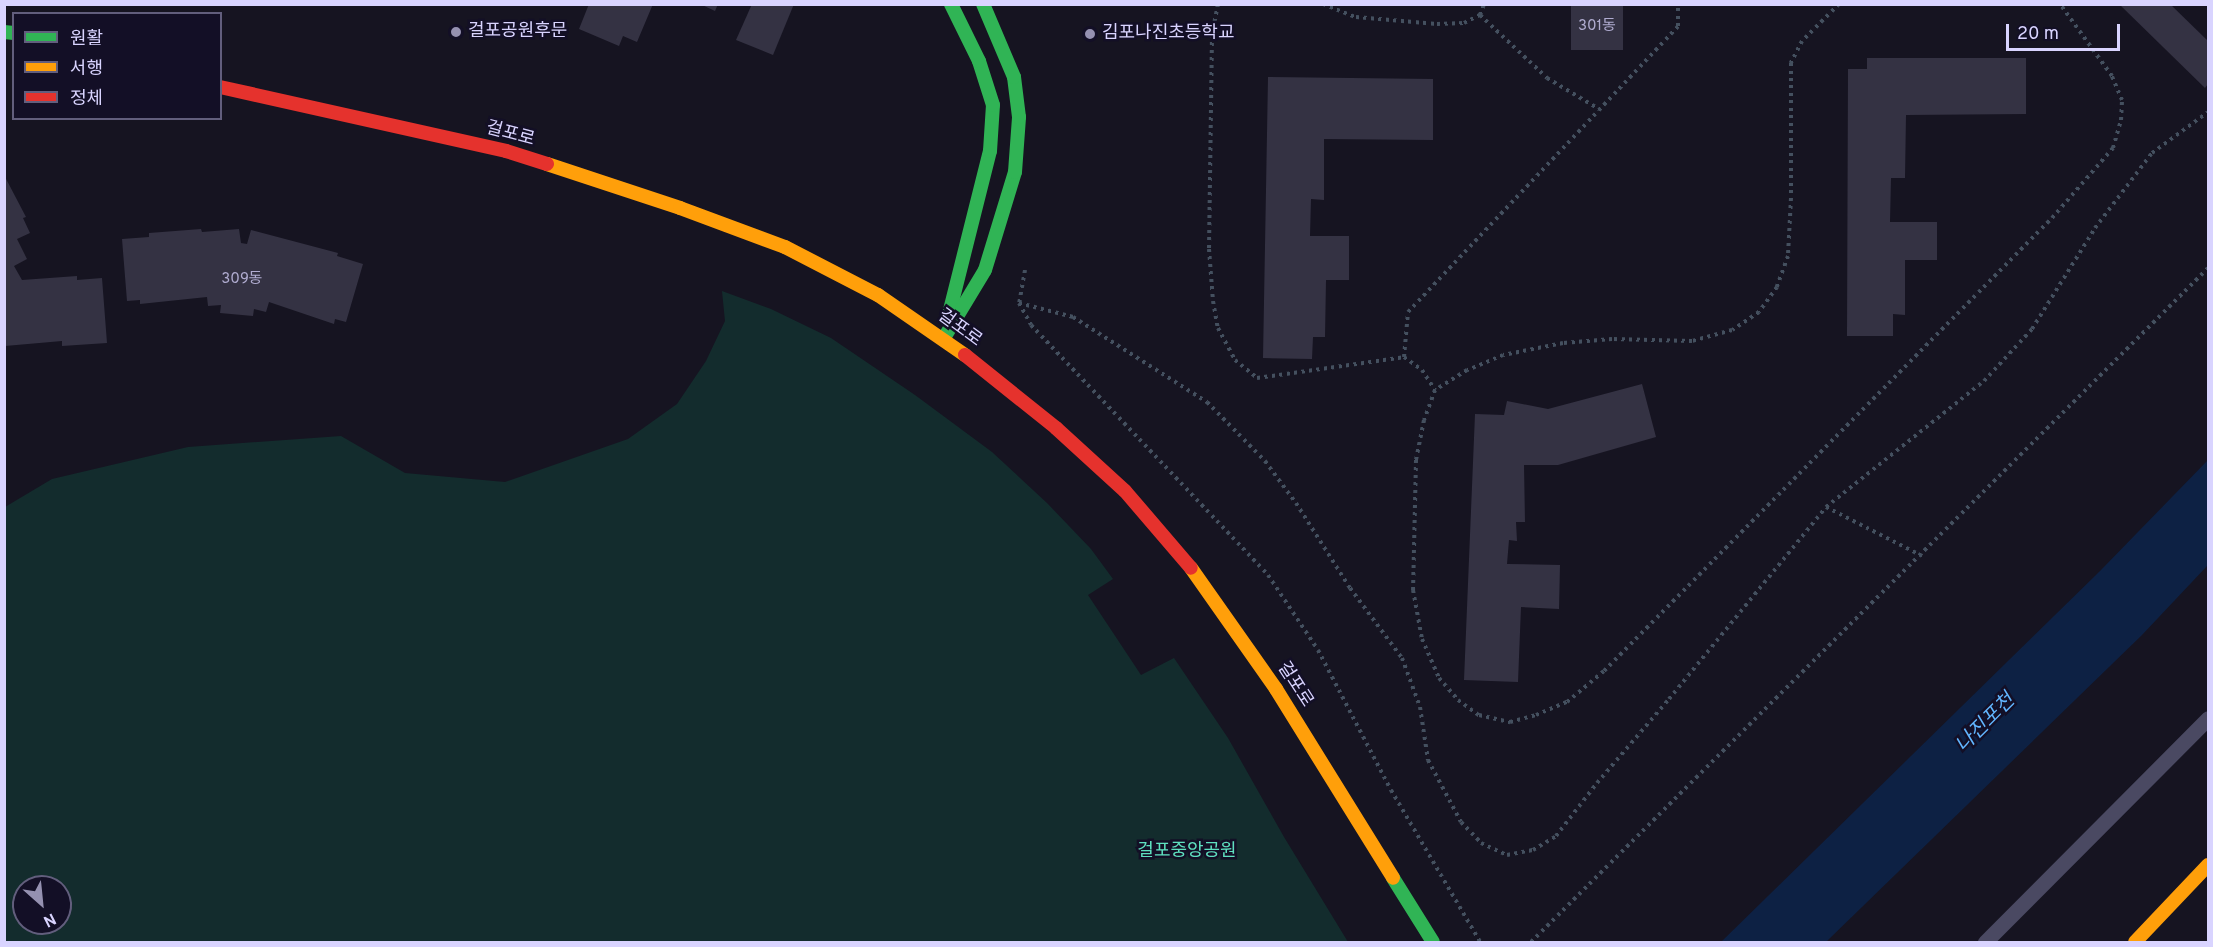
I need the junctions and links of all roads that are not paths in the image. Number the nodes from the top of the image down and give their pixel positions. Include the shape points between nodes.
1 (951, 4) edge
2 (983, 4) edge
3 (222, 88) edge
4 (944, 338) junction
5 (2208, 718) edge
6 (2208, 865) edge
7 (1433, 942) edge
8 (1985, 942) edge
9 (2135, 942) edge

1 - 4 main road via 979,62 993,105 990,151
2 - 4 main road via 1014,77 1019,117 1015,172 986,270
3 - 4 main road, 걸포로 via 506,151 680,208 785,247 878,295
4 - 7 main road, 걸포로 via 1056,428 1125,491 1188,563 1276,689
5 - 8 lane
6 - 9 main road

